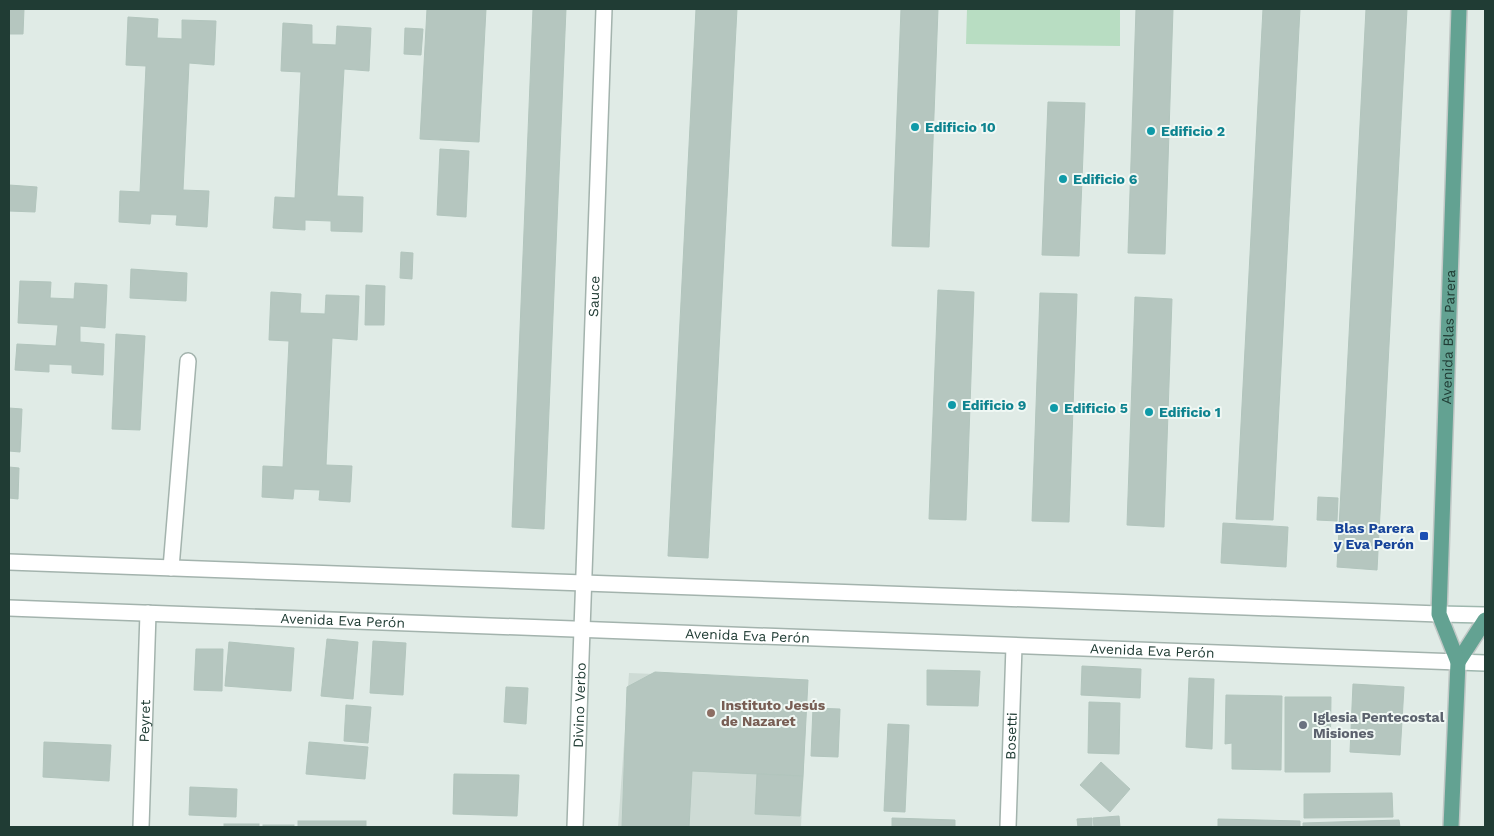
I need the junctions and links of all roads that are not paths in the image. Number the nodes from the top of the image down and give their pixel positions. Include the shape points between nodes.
1 (604, 9) edge
2 (1459, 9) edge
3 (188, 361) dead end
4 (9, 562) edge
5 (171, 568) junction
6 (583, 583) junction
7 (9, 608) edge
8 (148, 613) junction
9 (1439, 614) junction
10 (1485, 615) edge
11 (1485, 620) edge
12 (582, 629) junction
13 (1014, 646) junction
14 (1458, 662) junction
15 (1485, 663) edge
16 (141, 827) edge
17 (575, 827) edge
18 (1008, 827) edge
19 (1451, 827) edge

1 - 6 street, Sauce
2 - 9 main road, Avenida Blas Parera
3 - 5 street
4 - 5 street
5 - 6 street
6 - 9 street
6 - 12 street, Divino Verbo
7 - 8 street, Avenida Eva Perón
8 - 12 street, Avenida Eva Perón
8 - 16 street, Peyret
9 - 10 street
9 - 14 main road, Avenida Blas Parera
11 - 14 main road
12 - 13 street, Avenida Eva Perón
12 - 17 street, Divino Verbo
13 - 14 street, Avenida Eva Perón
13 - 18 street, Bosetti
14 - 15 street, Avenida Eva Perón
14 - 19 main road, Avenida Blas Parera

